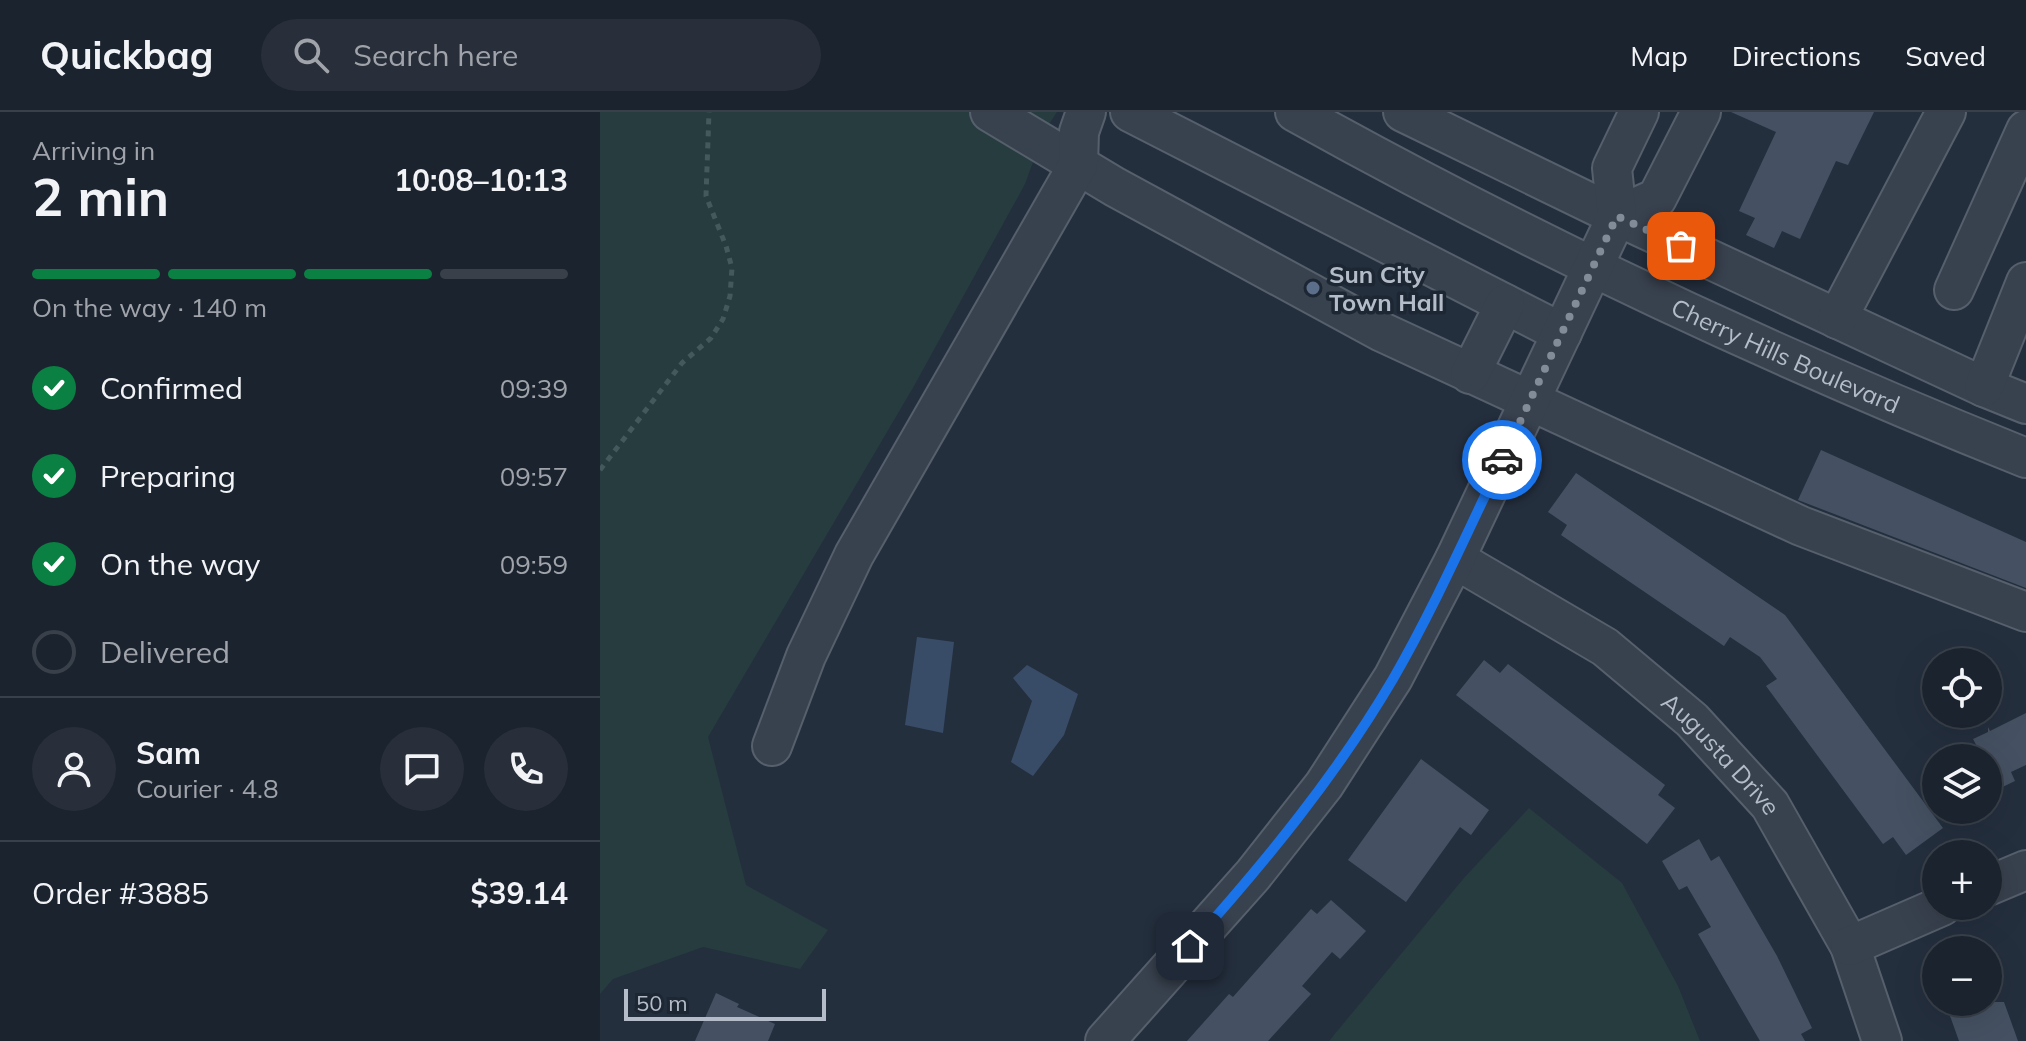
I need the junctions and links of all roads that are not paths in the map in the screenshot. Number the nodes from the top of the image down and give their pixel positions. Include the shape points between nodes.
1 (990, 112) edge
2 (1086, 112) edge
3 (1130, 112) edge
4 (1295, 112) edge
5 (1403, 112) edge
6 (1639, 112) edge
7 (1701, 112) edge
8 (1946, 112) edge
9 (2026, 130) edge
10 (1078, 165) junction
11 (1617, 216) junction
12 (1593, 267) junction
13 (2026, 282) edge
14 (1954, 290) dead end
15 (1505, 304) junction
16 (1837, 319) junction
17 (1562, 333) junction
18 (1470, 374) junction
19 (1984, 387) junction
20 (1529, 401) junction
21 (2026, 404) edge
22 (2026, 458) edge
23 (1455, 559) junction
24 (2026, 612) edge
25 (772, 746) dead end
26 (2026, 870) edge
27 (2002, 880) edge
28 (1922, 915) edge
29 (1850, 946) junction
30 (1105, 1041) edge
31 (1882, 1041) edge

1 - 10 street
2 - 10 street
3 - 15 street
4 - 12 street, Cherry Hills Boulevard
5 - 11 street
6 - 11 street via 1612,168
7 - 11 street via 1657,198
8 - 16 street
9 - 14 street
10 - 18 street via 1382,332
10 - 25 street via 854,555 806,656
11 - 12 street
11 - 16 street
12 - 17 street
12 - 22 street, Cherry Hills Boulevard via 1914,413
13 - 19 street
15 - 17 street
15 - 18 street
16 - 19 street
17 - 20 street
18 - 20 street
19 - 21 street
20 - 23 street
20 - 24 street via 1801,526
23 - 29 street, Augusta Drive via 1605,647 1692,720 1770,805
23 - 30 street via 1393,678 1324,785 1253,875
26 - 27 street
28 - 29 street
29 - 31 street, Augusta Drive

